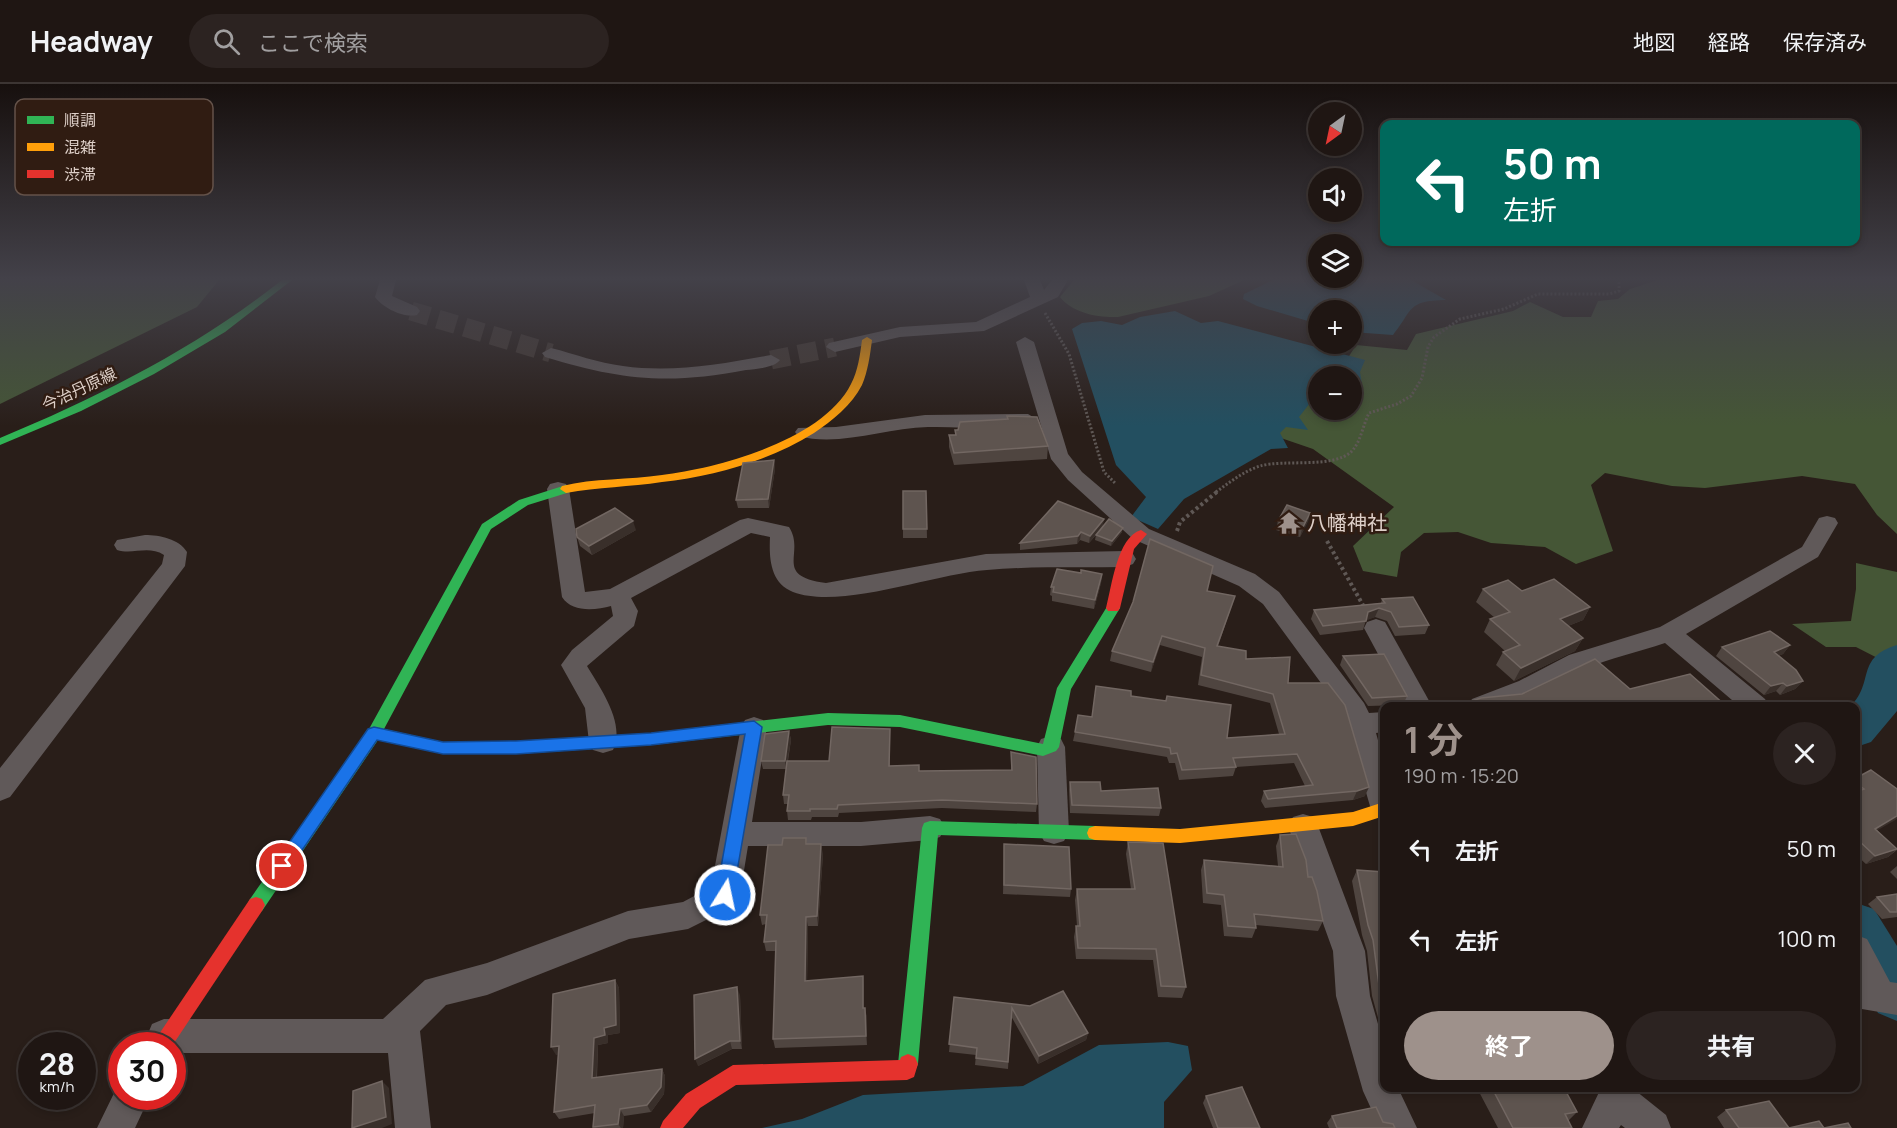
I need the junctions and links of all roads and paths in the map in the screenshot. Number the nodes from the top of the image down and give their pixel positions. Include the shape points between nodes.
1 (223, 329) edge
2 (951, 329) edge
3 (1054, 329) edge
4 (1444, 329) edge
5 (867, 340) junction
6 (1025, 342) dead end
7 (835, 346) tunnel mouth
8 (551, 353) tunnel mouth
9 (771, 360) tunnel mouth
10 (1048, 421) junction
11 (805, 432) junction
12 (0, 442) edge
13 (1118, 487) dead end
14 (558, 489) junction
15 (1827, 523) dead end
16 (1141, 534) junction
17 (1172, 535) junction
18 (1327, 541) dead end
19 (125, 545) dead end
20 (1125, 559) junction
21 (618, 594) junction
22 (1376, 628) joint
23 (1669, 633) junction
24 (1417, 702) edge
25 (1491, 702) edge
26 (1751, 702) edge
27 (1372, 724) edge
28 (754, 727) junction
29 (374, 733) junction
30 (603, 742) junction
31 (1051, 747) junction
32 (1380, 780) edge
33 (0, 789) edge
34 (1380, 809) edge
35 (1304, 826) junction
36 (930, 828) junction
37 (1054, 832) junction
38 (735, 834) junction
39 (1860, 959) edge
40 (1877, 995) edge
41 (402, 1025) junction
42 (168, 1032) edge
43 (186, 1040) edge
44 (1380, 1088) edge
45 (1381, 1092) edge
46 (1612, 1104) edge
47 (125, 1110) edge
48 (115, 1128) edge
49 (413, 1128) edge
50 (670, 1128) edge
51 (1399, 1128) edge
52 (1653, 1128) edge

1 - 12 street, 今治丹原線 via 119,389
2 - 5 street via 900,332
3 - 13 path via 1069,354 1104,472
4 - 17 path via 1425,350 1422,380 1413,394 1369,413 1356,445 1348,454 1262,466 1244,473 1180,522
5 - 7 street
5 - 11 street via 859,383 847,400
6 - 10 street
8 - 9 street via 621,372 648,375 706,373
10 - 11 street via 925,421 836,433
10 - 16 street via 1058,455 1075,476
11 - 14 street via 710,471 636,483
14 - 21 street via 574,597 602,600
14 - 29 street via 503,511 486,527
15 - 23 street via 1810,552
16 - 17 street
16 - 20 street via 1128,548
17 - 27 street via 1271,598 1355,710
18 - 22 path
19 - 33 street via 147,541 165,544 176,552 174,566
20 - 21 street via 986,562 826,591 804,589 786,577 780,564 781,532 747,525
20 - 31 street via 1112,611 1064,688
21 - 30 street via 626,611 625,620 574,665 598,708
22 - 24 street
23 - 25 street via 1578,662
23 - 26 street
27 - 32 street
28 - 30 street
28 - 31 street via 828,719 900,721 1043,750
28 - 38 street
29 - 30 street via 443,748
29 - 42 street
31 - 37 street
34 - 35 street via 1353,819
35 - 37 street via 1180,836
35 - 44 street via 1349,951 1353,996
36 - 37 street
36 - 38 street via 861,834
36 - 50 street via 908,1070 733,1075 693,1101
38 - 41 street via 725,895 688,915 628,925 487,979 436,992
39 - 40 street
41 - 43 street via 390,1036
41 - 49 street
45 - 51 street
46 - 52 street
47 - 48 street

